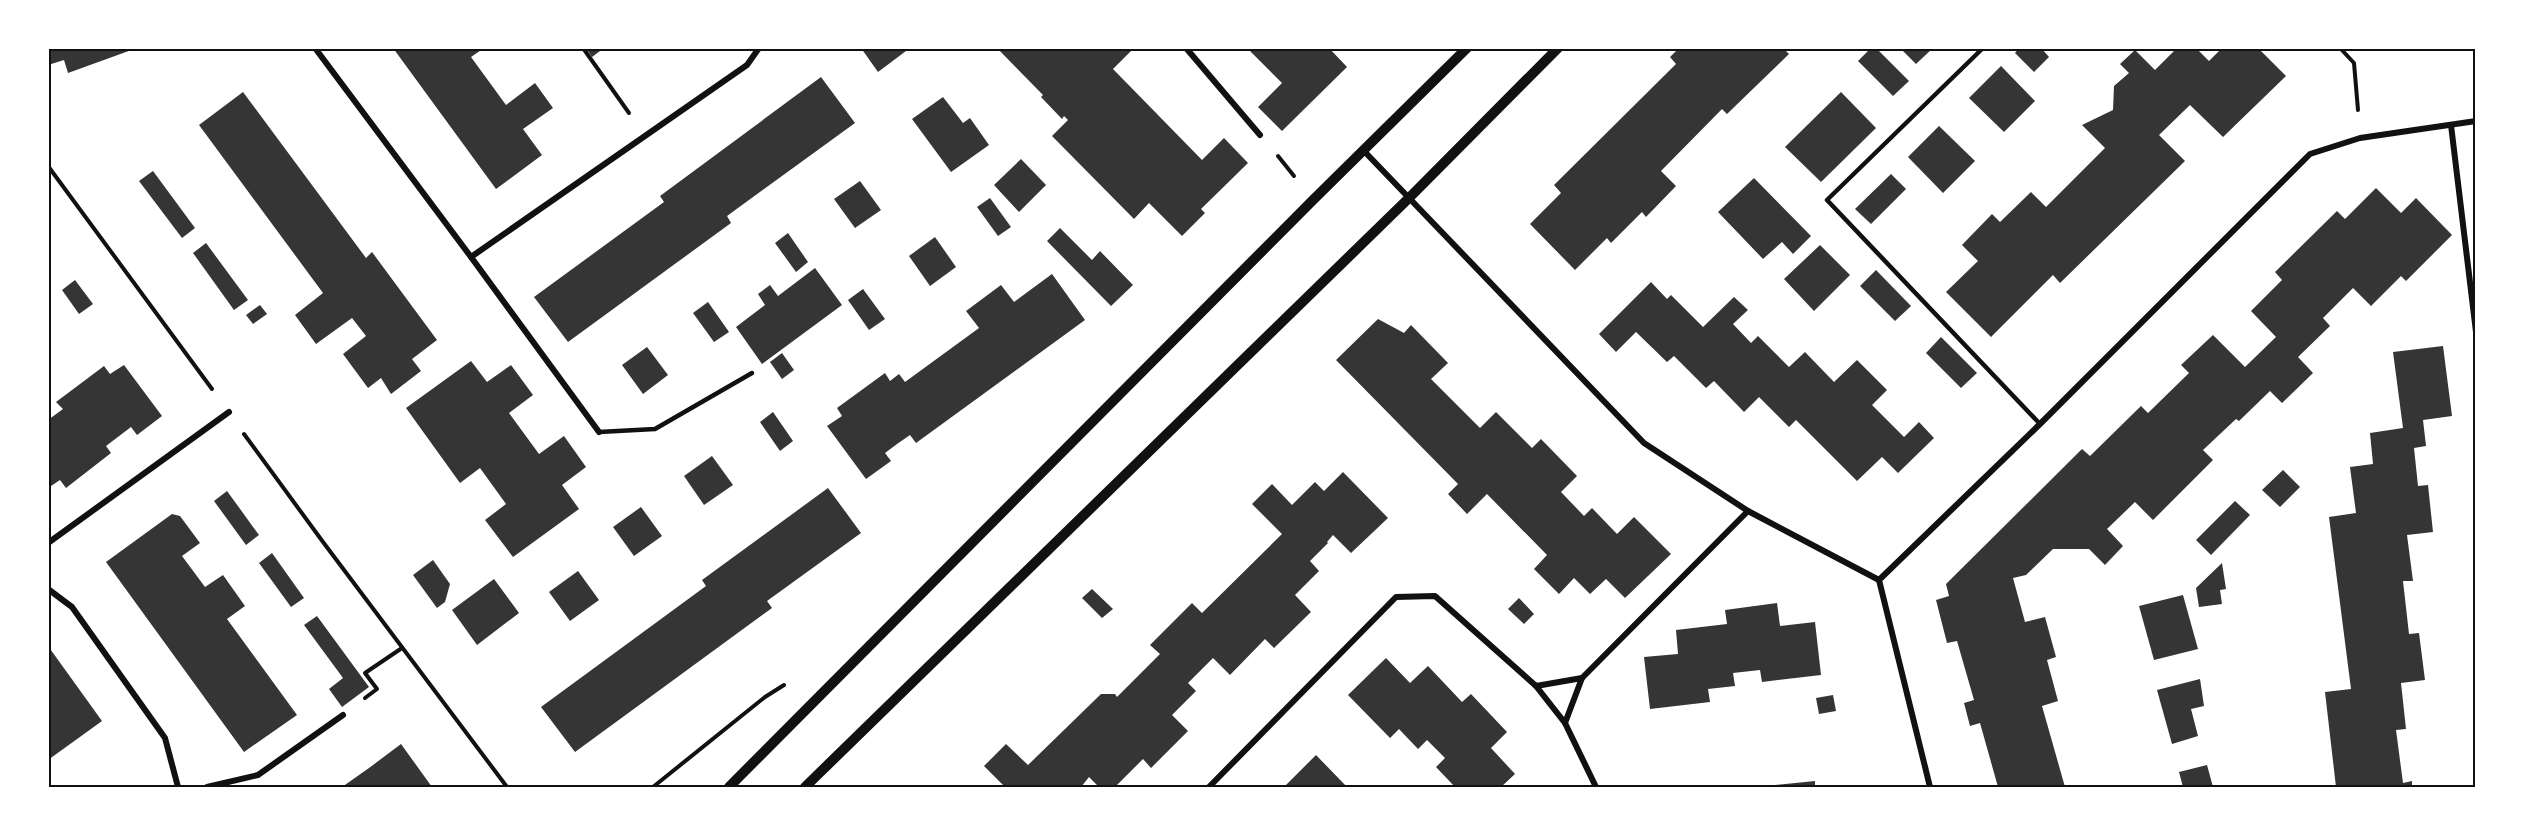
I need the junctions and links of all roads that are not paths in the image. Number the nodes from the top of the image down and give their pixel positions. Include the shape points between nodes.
1 (315, 48) edge
2 (759, 48) edge
3 (1185, 48) edge
4 (1467, 48) edge
5 (1558, 48) edge
6 (1983, 48) edge
7 (2476, 122) edge
8 (2451, 124) junction
9 (1260, 135) road end
10 (1364, 151) junction
11 (1410, 197) junction
12 (471, 257) junction
13 (2476, 332) edge
14 (752, 374) dead end
15 (229, 412) road end
16 (2040, 424) junction
17 (599, 432) joint
18 (1748, 511) junction
19 (48, 543) edge
20 (1879, 580) junction
21 (48, 589) edge
22 (1582, 678) junction
23 (1536, 686) junction
24 (344, 715) road end
25 (1565, 723) junction
26 (178, 787) edge
27 (207, 787) edge
28 (729, 787) edge
29 (805, 787) edge
30 (1209, 787) edge
31 (1596, 787) edge
32 (1930, 787) edge

1 - 12 street
2 - 12 street via 747,65
3 - 9 street
4 - 10 street
5 - 11 street
6 - 16 lane via 1827,200
7 - 8 street
8 - 13 street
8 - 16 street via 2360,138 2310,154
10 - 11 street
10 - 28 street
11 - 18 street via 1644,443
11 - 29 street
12 - 17 street
14 - 17 lane via 655,429
15 - 19 street
16 - 20 street
18 - 20 street
18 - 22 street
20 - 32 street
21 - 26 street via 72,607 165,738
22 - 23 street
22 - 25 street
23 - 25 street
23 - 30 street via 1435,596 1396,597
24 - 27 street via 258,775
25 - 31 street

